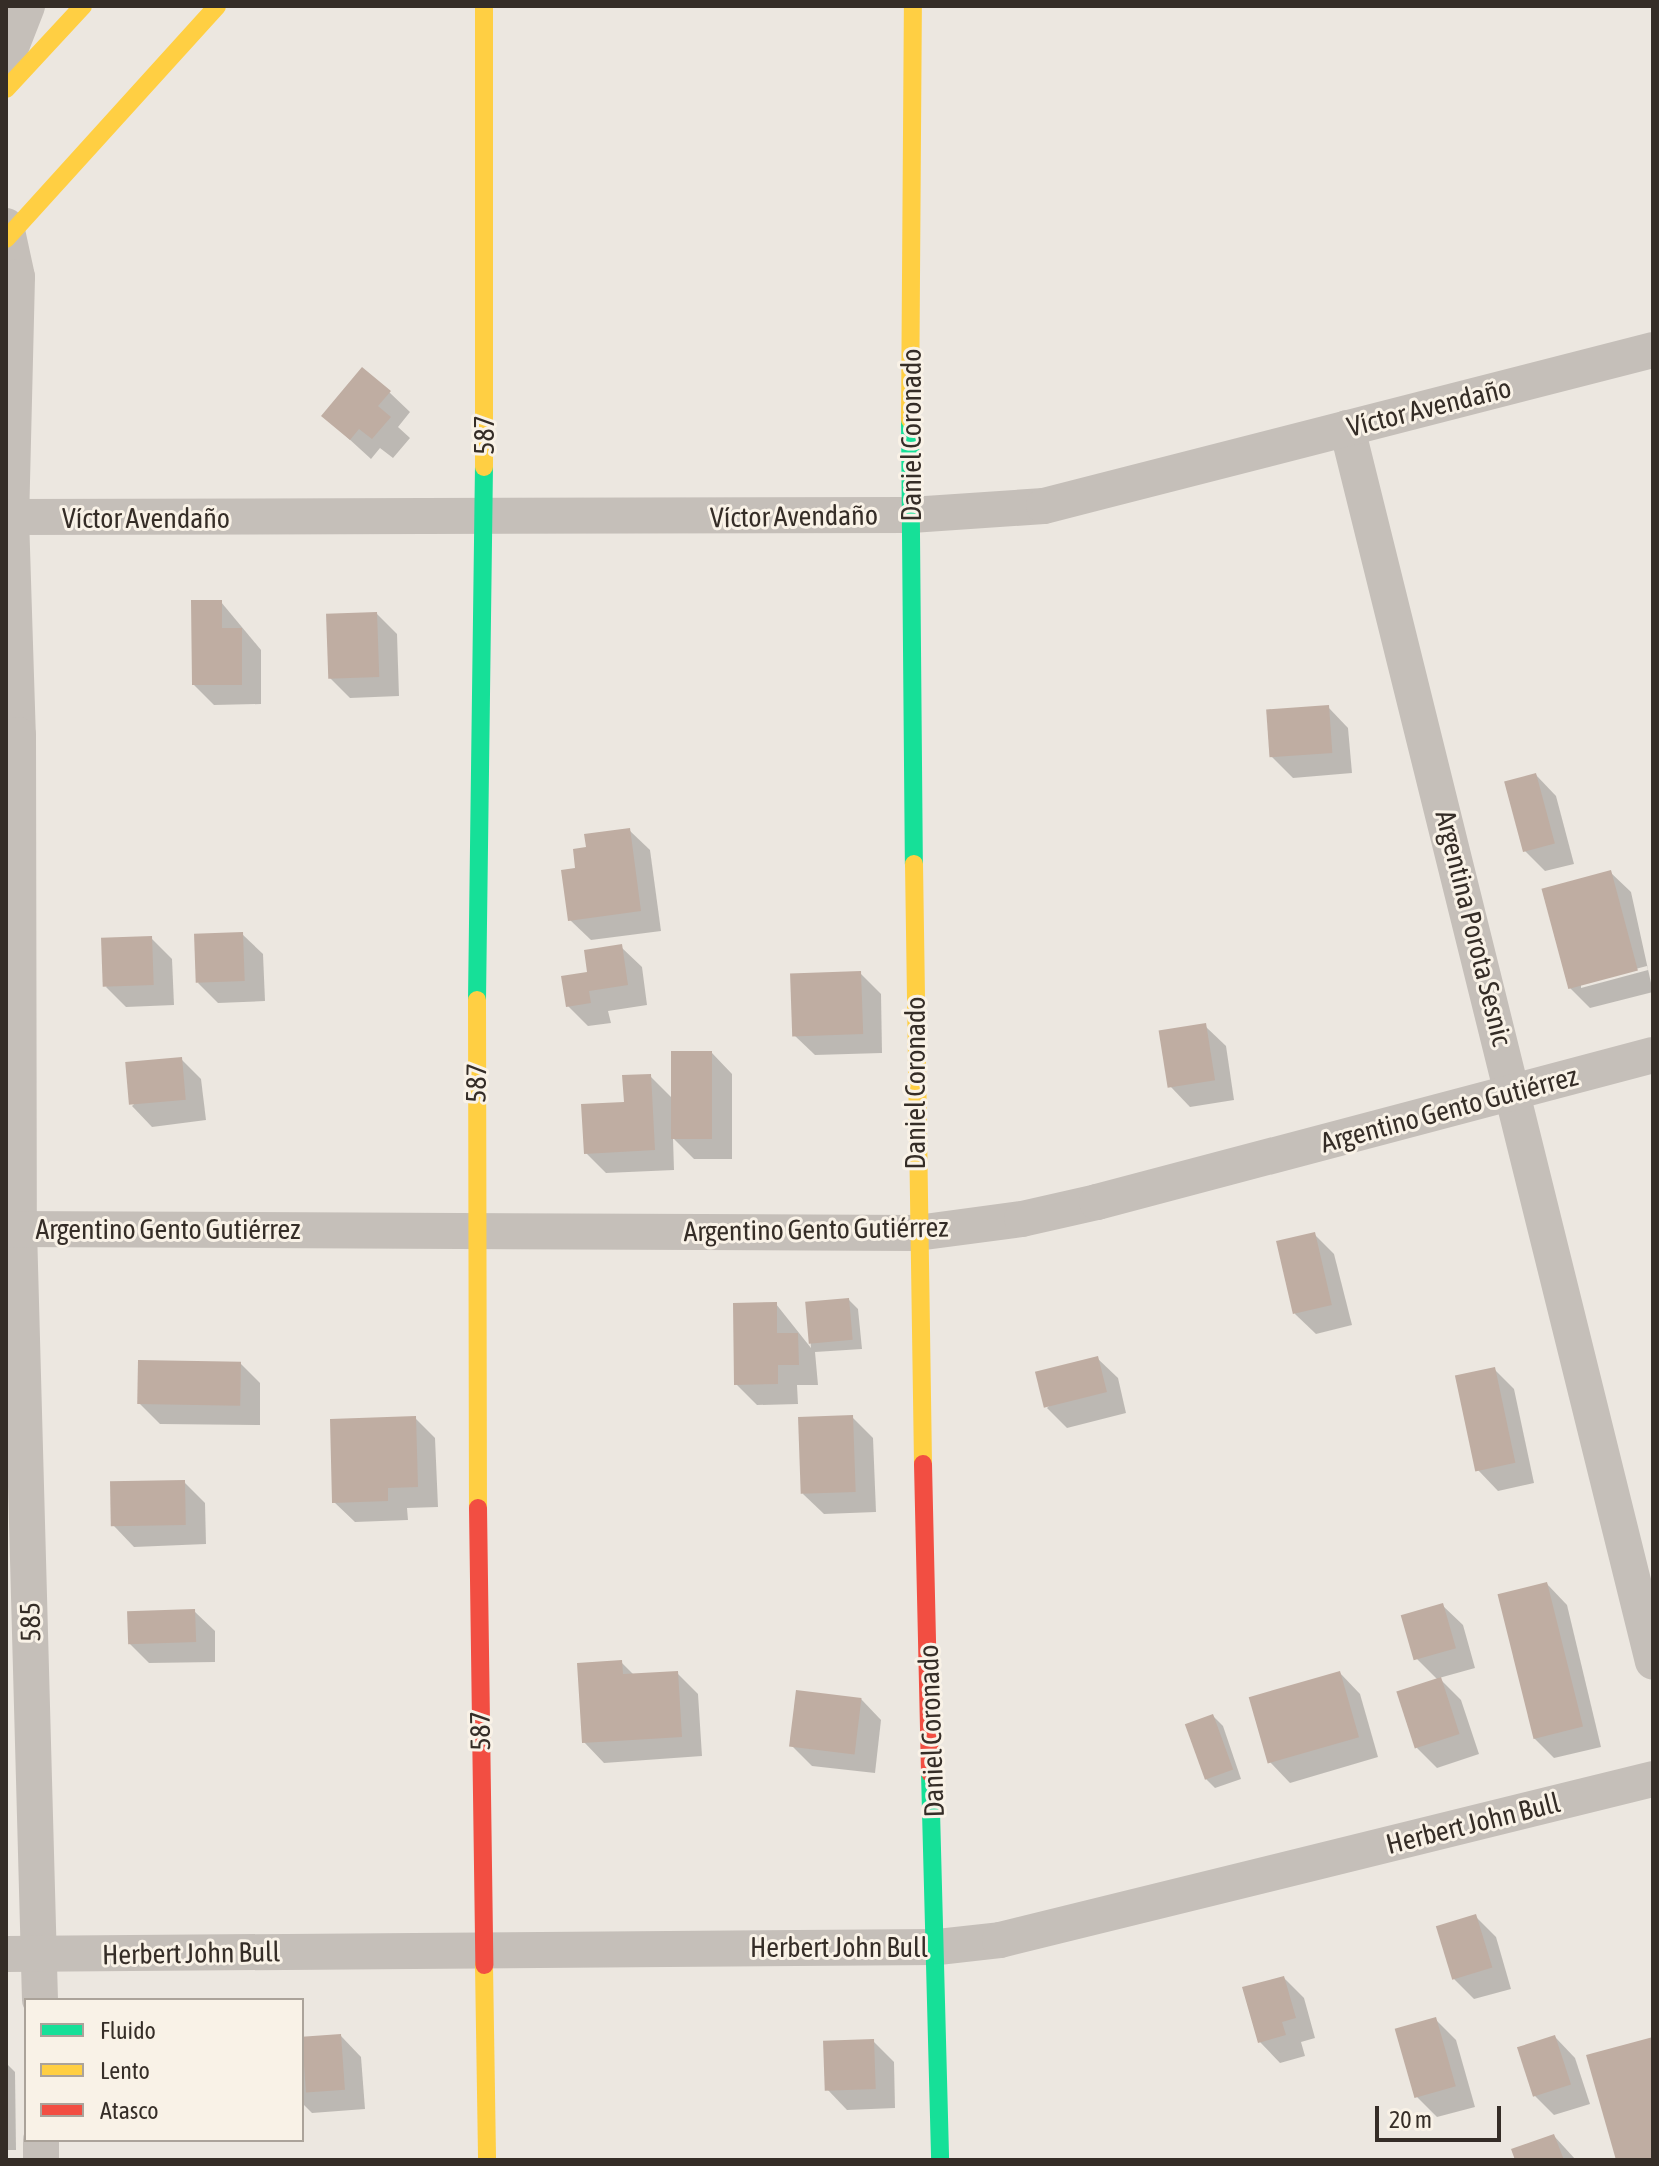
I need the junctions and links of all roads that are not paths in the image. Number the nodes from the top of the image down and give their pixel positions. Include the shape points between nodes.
1 (27, 6) edge
2 (83, 6) edge
3 (217, 6) edge
4 (484, 6) edge
5 (913, 6) edge
6 (6, 60) edge
7 (6, 89) edge
8 (7, 234) edge
9 (1653, 350) edge
10 (1347, 428) junction
11 (911, 515) junction
12 (11, 517) junction
13 (484, 519) junction
14 (1653, 1055) edge
15 (1515, 1091) junction
16 (13, 1229) edge
17 (474, 1229) junction
18 (917, 1233) junction
19 (1653, 1662) edge
20 (1653, 1779) edge
21 (938, 1947) junction
22 (483, 1950) junction
23 (23, 1954) edge
24 (39, 1998) edge
25 (487, 2160) edge
26 (940, 2160) edge

1 - 6 street
2 - 7 street
3 - 8 street
4 - 13 street, 587
5 - 11 street, Daniel Coronado
8 - 12 street, 585 via 17,277
9 - 10 street, Víctor Avendaño
10 - 11 street, Víctor Avendaño via 1044,506
10 - 15 street, Argentina Porota Sesnic
11 - 13 street, Víctor Avendaño
11 - 18 street, Daniel Coronado
12 - 13 street, Víctor Avendaño
12 - 16 street, 585 via 18,751
13 - 17 street, 587
14 - 15 street, Argentino Gento Gutiérrez
15 - 18 street, Argentino Gento Gutiérrez via 1082,1205
15 - 19 street, Argentina Porota Sesnic
16 - 17 street, Argentino Gento Gutiérrez
16 - 23 street, 585
17 - 18 street, Argentino Gento Gutiérrez
17 - 22 street, 587
18 - 21 street, Daniel Coronado
20 - 21 street, Herbert John Bull via 1000,1940
21 - 22 street, Herbert John Bull
21 - 26 street, Daniel Coronado
22 - 23 street, Herbert John Bull
22 - 25 street, 587
23 - 24 street, 585

